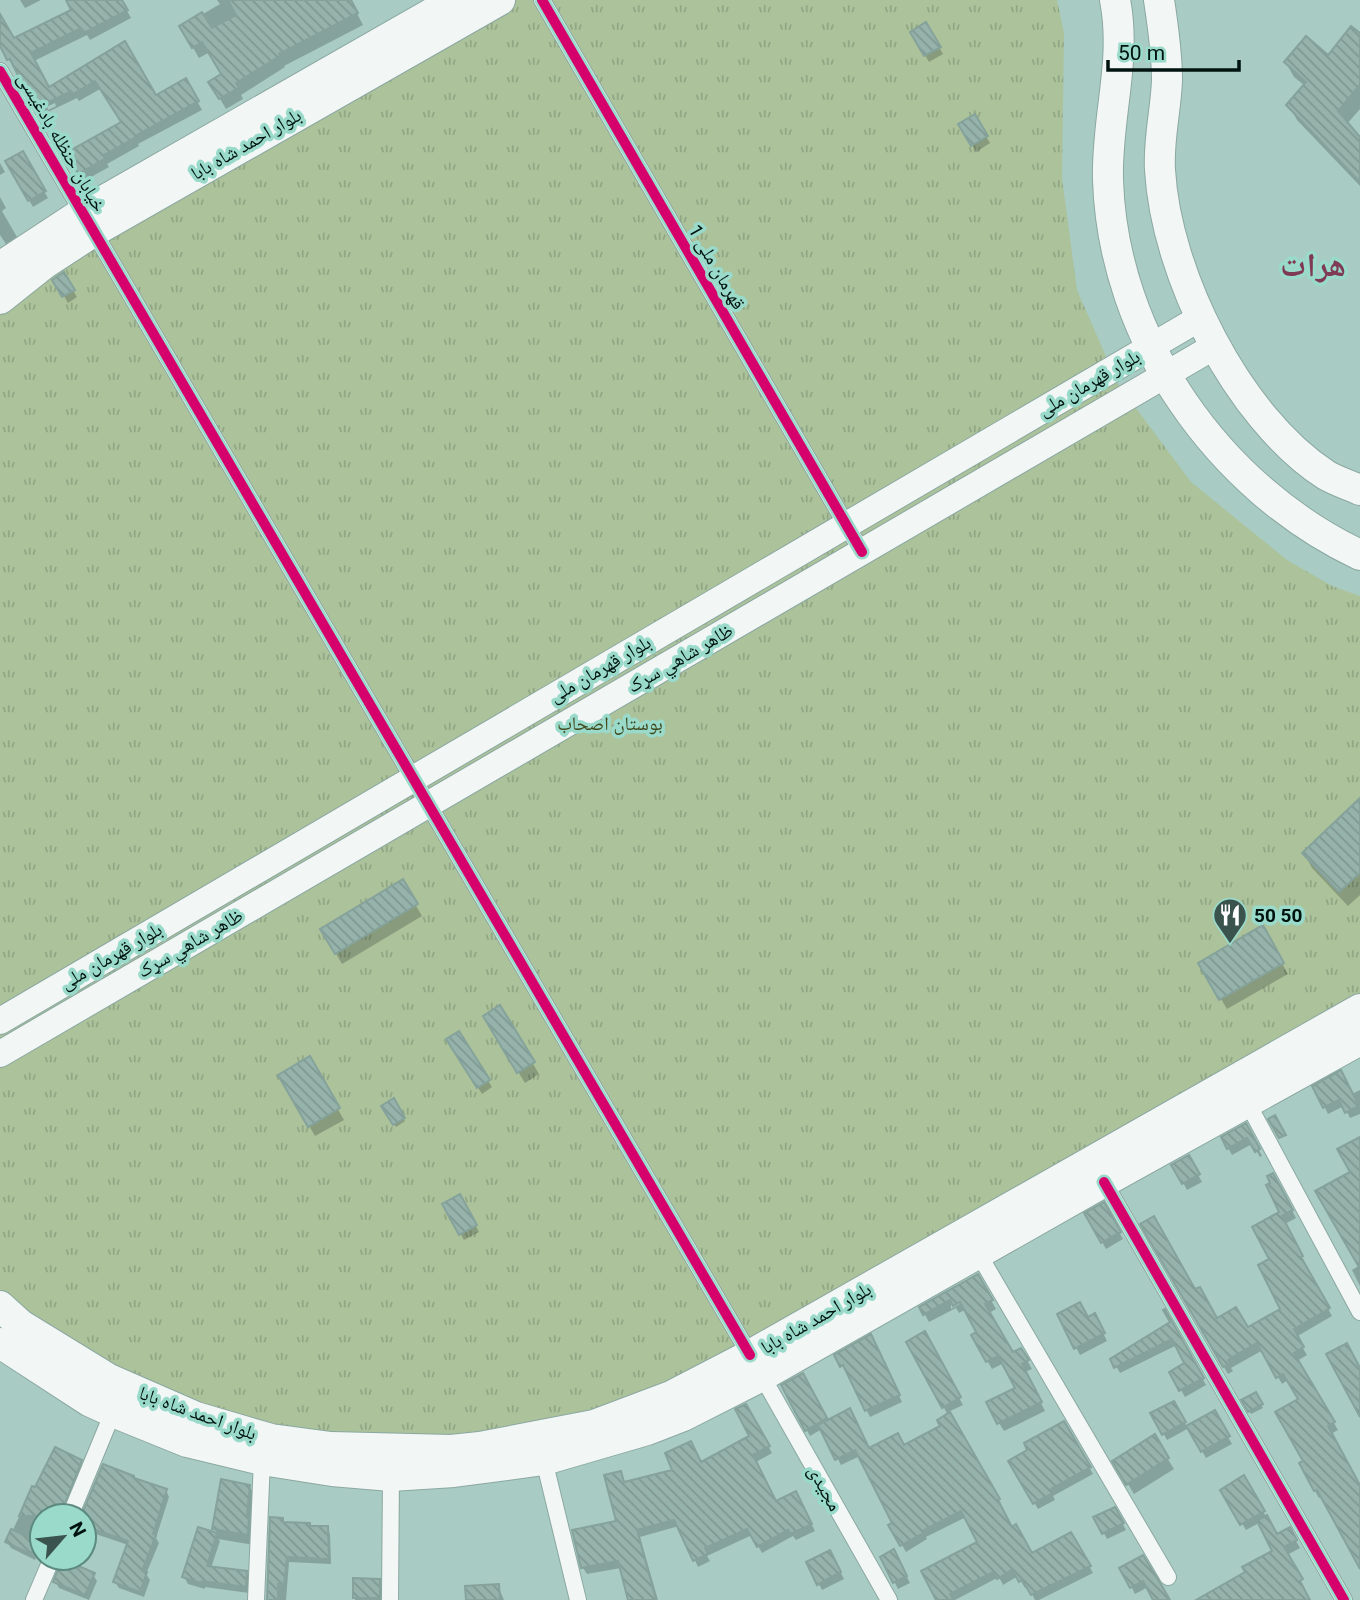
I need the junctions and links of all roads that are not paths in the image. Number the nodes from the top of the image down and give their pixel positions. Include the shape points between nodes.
1 (455, 0) edge
2 (500, 0) edge
3 (542, 0) edge
4 (1115, 0) edge
5 (1159, 0) edge
6 (0, 71) edge
7 (87, 222) junction
8 (0, 267) edge
9 (0, 299) edge
10 (1200, 318) junction
11 (1152, 346) junction
12 (1215, 346) junction
13 (1167, 374) junction
14 (1360, 490) edge
15 (846, 525) junction
16 (862, 552) junction
17 (1360, 555) edge
18 (413, 779) junction
19 (428, 805) junction
20 (1360, 1009) edge
21 (0, 1021) edge
22 (1360, 1040) edge
23 (0, 1054) edge
24 (1247, 1102) junction
25 (1104, 1182) junction
26 (978, 1253) junction
27 (0, 1306) edge
28 (1360, 1312) edge
29 (0, 1343) edge
30 (756, 1366) junction
31 (113, 1412) junction
32 (262, 1460) junction
33 (544, 1460) junction
34 (390, 1476) junction
35 (76, 1502) edge
36 (46, 1572) edge
37 (1168, 1577) dead end
38 (34, 1600) edge
39 (256, 1600) edge
40 (390, 1600) edge
41 (578, 1600) edge
42 (888, 1600) edge
43 (1344, 1600) edge

1 - 7 highway, بلوار احمد شاه بابا
2 - 7 highway, بلوار احمد شاه بابا
3 - 15 street, قهرمان ملی 1
4 - 11 highway via 1121,51 1110,127 1111,228 1136,317
5 - 10 highway via 1167,81 1161,180 1170,236
6 - 7 street, خیابان حنظله بادغیسی
7 - 8 highway, بلوار احمد شاه بابا
7 - 9 highway, بلوار احمد شاه بابا
7 - 18 street, خیابان حنظله بادغیسی
10 - 11 main road, بلوار قهرمان ملی
10 - 12 highway
11 - 13 highway
11 - 15 main road, بلوار قهرمان ملی
12 - 13 main road, ظاهر شاهي سړک
12 - 14 highway via 1285,442 1326,475
13 - 16 main road, ظاهر شاهي سړک
13 - 17 highway via 1199,425 1236,468 1282,508
15 - 16 street, قهرمان ملی 1
15 - 18 main road, بلوار قهرمان ملی
16 - 19 main road, ظاهر شاهي سړک
18 - 19 street, خیابان حنظله بادغیسی
18 - 21 main road, بلوار قهرمان ملی
19 - 23 main road, ظاهر شاهي سړک
19 - 30 street, مجیدی
20 - 30 highway, بلوار احمد شاه بابا
22 - 24 highway, بلوار احمد شاه بابا
24 - 25 highway, بلوار احمد شاه بابا
24 - 28 street
25 - 26 highway, بلوار احمد شاه بابا
25 - 43 street
26 - 30 highway, بلوار احمد شاه بابا
26 - 37 street
27 - 30 highway, بلوار احمد شاه بابا via 21,1325 109,1379 196,1417 271,1439 331,1447 461,1449 594,1425
29 - 31 highway, بلوار احمد شاه بابا
30 - 33 highway, بلوار احمد شاه بابا via 683,1416
30 - 42 street, مجیدی
31 - 32 highway, بلوار احمد شاه بابا via 187,1442
31 - 35 street
32 - 34 highway, بلوار احمد شاه بابا
32 - 39 street
33 - 34 highway, بلوار احمد شاه بابا
33 - 41 street
34 - 40 street
36 - 38 street

